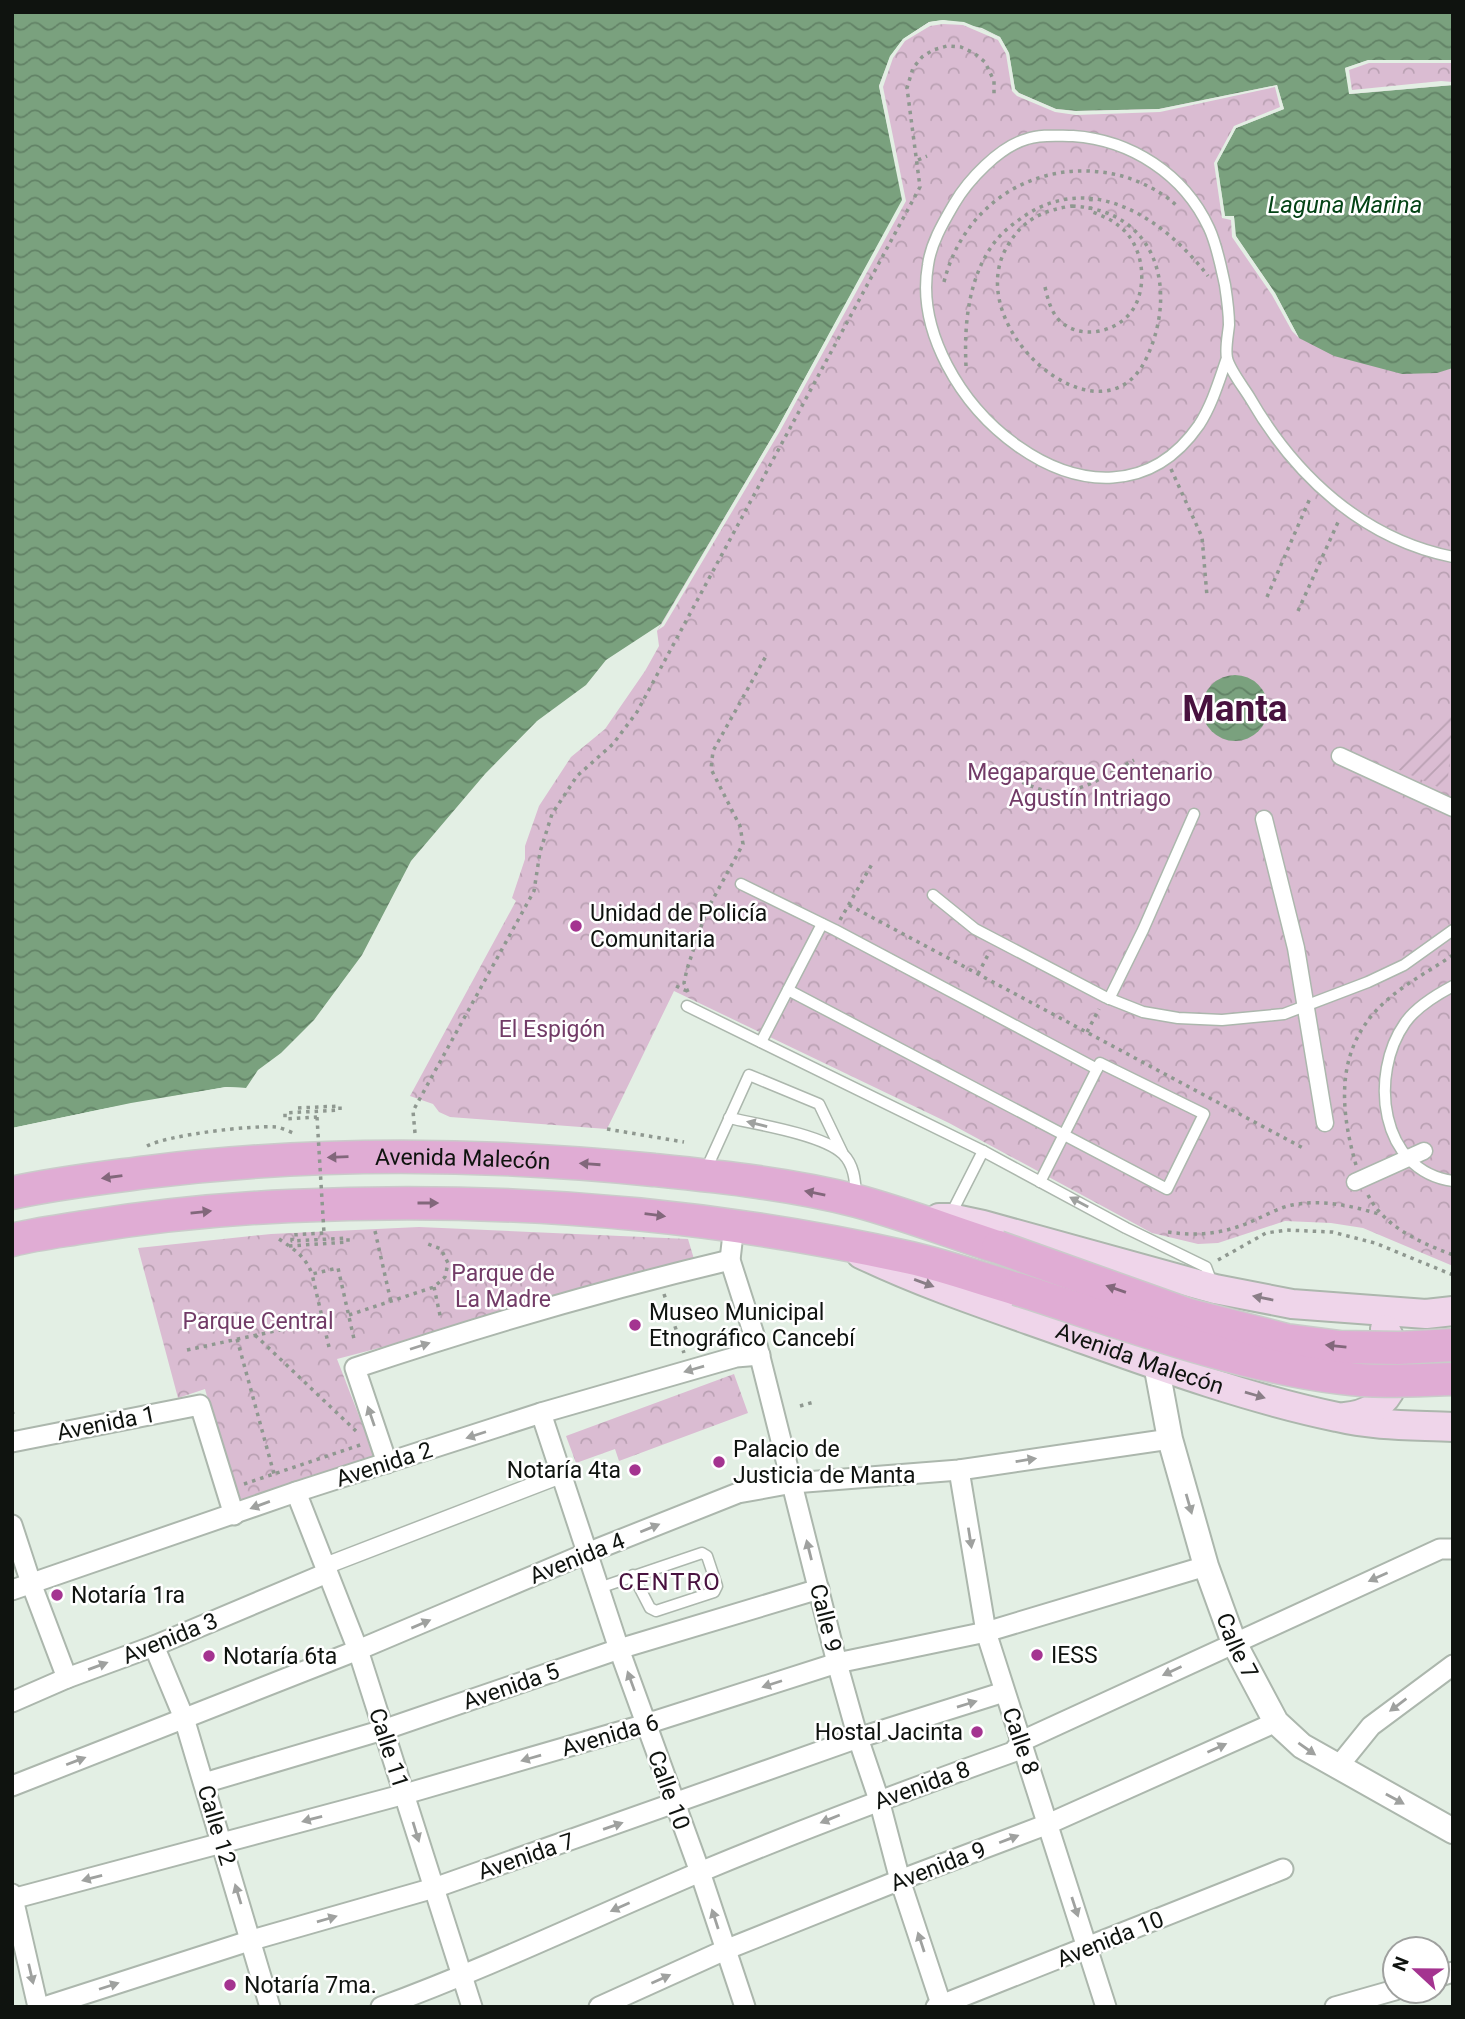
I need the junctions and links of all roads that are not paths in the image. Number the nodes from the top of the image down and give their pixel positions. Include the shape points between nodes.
1 (1227, 358) junction
2 (1453, 557) edge
3 (1340, 756) dead end
4 (1453, 808) edge
5 (1194, 814) dead end
6 (1264, 819) dead end
7 (741, 884) dead end
8 (933, 895) dead end
9 (822, 924) junction
10 (1453, 930) edge
11 (1453, 986) edge
12 (788, 990) junction
13 (1107, 998) junction
14 (687, 1006) dead end
15 (1306, 1006) junction
16 (761, 1042) junction
17 (1097, 1069) junction
18 (729, 1118) junction
19 (1325, 1123) dead end
20 (1064, 1135) junction
21 (983, 1151) junction
22 (1424, 1151) dead end
23 (842, 1152) junction
24 (1408, 1158) junction
25 (703, 1175) junction
26 (1453, 1181) edge
27 (1041, 1182) junction
28 (1355, 1182) dead end
29 (12, 1194) edge
30 (857, 1201) junction
31 (950, 1218) junction
32 (912, 1219) junction
33 (734, 1225) junction
34 (12, 1240) edge
35 (839, 1244) junction
36 (730, 1260) junction
37 (1215, 1289) junction
38 (1354, 1310) junction
39 (1453, 1311) edge
40 (1453, 1345) edge
41 (760, 1355) junction
42 (1156, 1364) junction
43 (1453, 1379) edge
44 (541, 1413) junction
45 (1339, 1418) junction
46 (1453, 1427) edge
47 (1170, 1439) junction
48 (12, 1442) edge
49 (387, 1464) junction
50 (959, 1470) junction
51 (561, 1475) junction
52 (793, 1483) junction
53 (296, 1492) junction
54 (234, 1515) junction
55 (12, 1525) edge
56 (1453, 1549) edge
57 (587, 1553) junction
58 (1206, 1566) junction
59 (326, 1570) junction
60 (633, 1575) junction
61 (21, 1587) edge
62 (599, 1588) junction
63 (818, 1589) junction
64 (986, 1632) junction
65 (1234, 1643) junction
66 (154, 1646) junction
67 (619, 1649) junction
68 (358, 1650) junction
69 (837, 1663) junction
70 (1453, 1665) edge
71 (67, 1678) junction
72 (1004, 1692) junction
73 (12, 1702) edge
74 (184, 1718) junction
75 (1276, 1722) junction
76 (646, 1724) junction
77 (383, 1730) junction
78 (858, 1738) junction
79 (1021, 1741) junction
80 (1337, 1768) junction
81 (204, 1783) junction
82 (12, 1786) edge
83 (405, 1794) junction
84 (879, 1800) junction
85 (674, 1805) junction
86 (1048, 1824) junction
87 (1453, 1831) edge
88 (223, 1844) junction
89 (1283, 1869) dead end
90 (700, 1872) junction
91 (900, 1880) junction
92 (434, 1888) junction
93 (13, 1897) edge
94 (252, 1940) junction
95 (1088, 1948) junction
96 (725, 1951) junction
97 (463, 1977) junction
98 (1381, 1994) edge
99 (940, 2006) edge
100 (38, 2007) edge
101 (44, 2007) edge
102 (270, 2007) edge
103 (382, 2007) edge
104 (472, 2007) edge
105 (599, 2007) edge
106 (745, 2007) edge
107 (1106, 2007) edge
108 (1335, 2007) edge

1 - 1 lane via 1199,425 1166,458 1121,477 1085,477 1048,465 1000,434 955,382 930,319 926,288 934,242 964,186 1025,139 1053,135 1091,138 1129,148 1182,187 1210,229 1228,303
1 - 2 lane via 1265,424 1293,461 1332,498 1385,534
3 - 4 street
5 - 13 lane
6 - 15 street
7 - 9 lane
8 - 13 lane via 975,929
9 - 12 lane
9 - 17 lane
10 - 15 lane via 1404,965
11 - 24 lane via 1406,1022 1393,1049 1384,1100 1394,1140
12 - 16 lane
12 - 20 lane
13 - 15 lane via 1143,1012 1222,1020 1260,1018
14 - 16 lane
15 - 19 street
16 - 21 lane
17 - 20 lane
17 - 20 lane via 1100,1063 1205,1114 1167,1189
23 -> 18 lane via 805,1136
18 - 23 lane via 749,1075 819,1104
18 - 25 lane
20 - 27 lane
21 - 27 lane
21 - 31 lane
22 - 24 street
23 - 30 lane via 852,1167
24 - 26 lane via 1424,1171
24 - 28 street
25 -> 29 main road, Avenida Malecón via 591,1164 363,1156 210,1164
30 -> 25 main road, Avenida Malecón
37 -> 27 lane via 1206,1267
30 - 32 main road, Avenida Malecón
31 - 32 main road, Avenida Malecón
31 - 37 main road, Avenida Malecón
40 -> 32 main road, Avenida Malecón, bridge via 1340,1347 1286,1340 1189,1315
34 -> 33 main road, Avenida Malecón via 132,1219 343,1203 608,1210
33 - 35 main road, Avenida Malecón
33 - 36 street, Calle 9
35 -> 42 main road, Avenida Malecón via 913,1279
35 - 43 main road, Avenida Malecón, bridge via 913,1258 1285,1369 1343,1378
36 - 41 street, Calle 9
49 -> 36 street via 355,1368 495,1323
38 -> 37 main road, Avenida Malecón
38 - 39 main road, Avenida Malecón
38 - 45 main road via 1385,1328 1394,1344 1395,1380 1373,1408
41 -> 44 street, Avenida 2 via 736,1357
41 - 52 street, Calle 9
42 -> 45 main road, Avenida Malecón
42 - 47 street, Calle 7
44 -> 49 street, Avenida 2
44 - 51 street, Calle 10
45 - 46 main road, Avenida Malecón
50 -> 47 street, Avenida 4
47 -> 58 street, Calle 7
48 - 54 street, Avenida 1 via 200,1405
49 - 53 street, Avenida 2
50 - 52 street, Avenida 4
50 -> 64 street, Calle 8
51 - 57 street, Calle 10
51 - 59 street
57 -> 52 street, Avenida 4 via 738,1493
63 -> 52 street, Calle 9
53 -> 54 street, Avenida 2
53 - 59 street, Calle 11
54 - 61 street, Avenida 2
55 - 61 street
56 -> 65 street, Avenida 8 via 1440,1549
57 - 62 street, Calle 10
68 -> 57 street, Avenida 4
58 - 64 street, Avenida 6
58 - 65 street, Calle 7
59 - 66 street, Avenida 3
59 - 68 street, Calle 11
60 - 60 lane via 656,1611 714,1592 717,1586 702,1553
60 - 62 lane
61 - 71 street
62 - 67 street, Calle 10
63 - 67 street, Avenida 5
63 - 69 street, Calle 9
64 - 69 street, Avenida 6
64 - 72 street, Calle 8
65 - 75 street, Calle 7
65 -> 79 street, Avenida 8
71 -> 66 street, Avenida 3
66 - 74 street, Calle 12
76 -> 67 street, Calle 10
67 - 77 street, Avenida 5
68 - 74 street, Avenida 4
68 - 77 street, Calle 11
69 -> 76 street, Avenida 6
69 - 78 street, Calle 9
70 -> 80 street via 1371,1726
71 - 73 street, Avenida 3
78 -> 72 street, Avenida 7
72 - 79 street, Calle 8
74 - 81 street, Calle 12
82 -> 74 street, Avenida 4
75 -> 80 street, Calle 7 via 1302,1746
86 -> 75 street, Avenida 9
76 -> 83 street, Avenida 6
76 - 85 street, Calle 10
77 - 81 street, Avenida 5
77 - 83 street, Calle 11
78 - 84 street, Calle 9
78 - 85 street, Avenida 7
79 - 84 street, Avenida 8 via 1013,1752
79 - 86 street, Calle 8
80 -> 87 street, Calle 7
81 - 88 street, Calle 12
83 -> 88 street, Avenida 6
83 -> 92 street, Calle 11
84 -> 90 street, Avenida 8
84 - 91 street, Calle 9
85 - 90 street, Calle 10
92 -> 85 street, Avenida 7
91 -> 86 street, Avenida 9
86 -> 95 street, Calle 8
88 -> 93 street, Avenida 6
94 -> 88 street, Calle 12
89 - 95 street, Avenida 10
96 -> 90 street, Calle 10
90 -> 97 street, Avenida 8
91 - 96 street, Avenida 9
99 -> 91 street, Calle 9
94 -> 92 street, Avenida 7
92 - 97 street, Calle 11
93 -> 100 street
101 -> 94 street, Avenida 7
94 - 102 street, Calle 12
95 - 99 street, Avenida 10
95 - 107 street, Calle 8
105 -> 96 street, Avenida 9
96 - 106 street, Calle 10
97 - 103 street, Avenida 8
97 - 104 street, Calle 11
98 - 108 street

